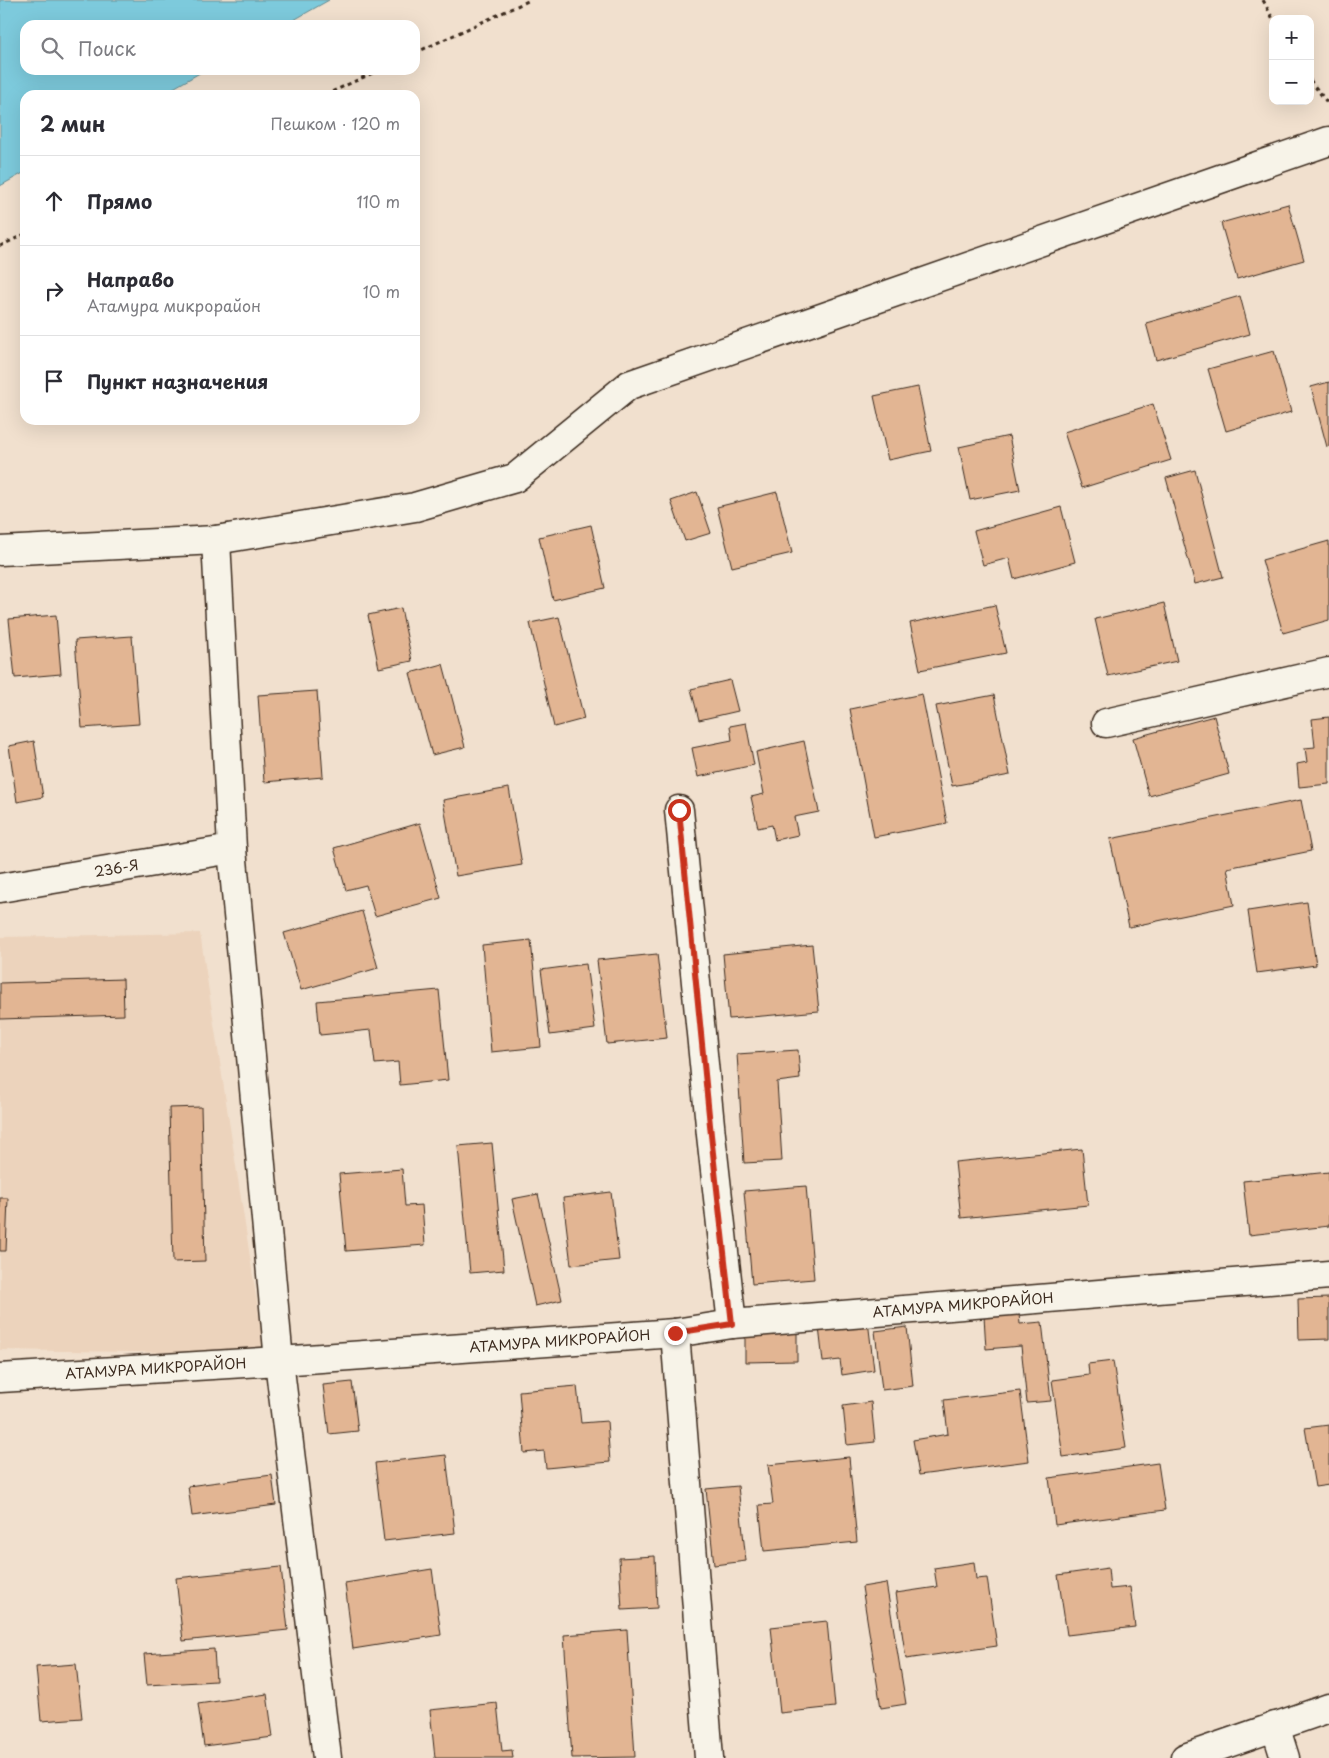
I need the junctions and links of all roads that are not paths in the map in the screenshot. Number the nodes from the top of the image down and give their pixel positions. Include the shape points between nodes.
1 (1329, 141) edge
2 (216, 540) junction
3 (0, 552) edge
4 (1329, 672) edge
5 (1106, 723) dead end
6 (679, 810) dead end
7 (232, 849) junction
8 (0, 888) edge
9 (1329, 1274) edge
10 (732, 1324) junction
11 (675, 1333) junction
12 (279, 1362) junction
13 (0, 1378) edge
14 (1329, 1708) edge
15 (1275, 1726) junction
16 (327, 1758) edge
17 (709, 1758) edge
18 (1186, 1758) edge
19 (1285, 1758) edge

1 - 2 street via 629,385 515,478 415,507
2 - 3 street
2 - 7 street
4 - 5 street
6 - 10 street
7 - 8 street, 236-Я
7 - 12 street
9 - 10 street, АТАМУРА МИКРОРАЙОН
10 - 11 street, АТАМУРА МИКРОРАЙОН
11 - 12 street, АТАМУРА МИКРОРАЙОН
11 - 17 street
12 - 13 street, АТАМУРА МИКРОРАЙОН
12 - 16 street
14 - 15 street
15 - 18 street
15 - 19 street

